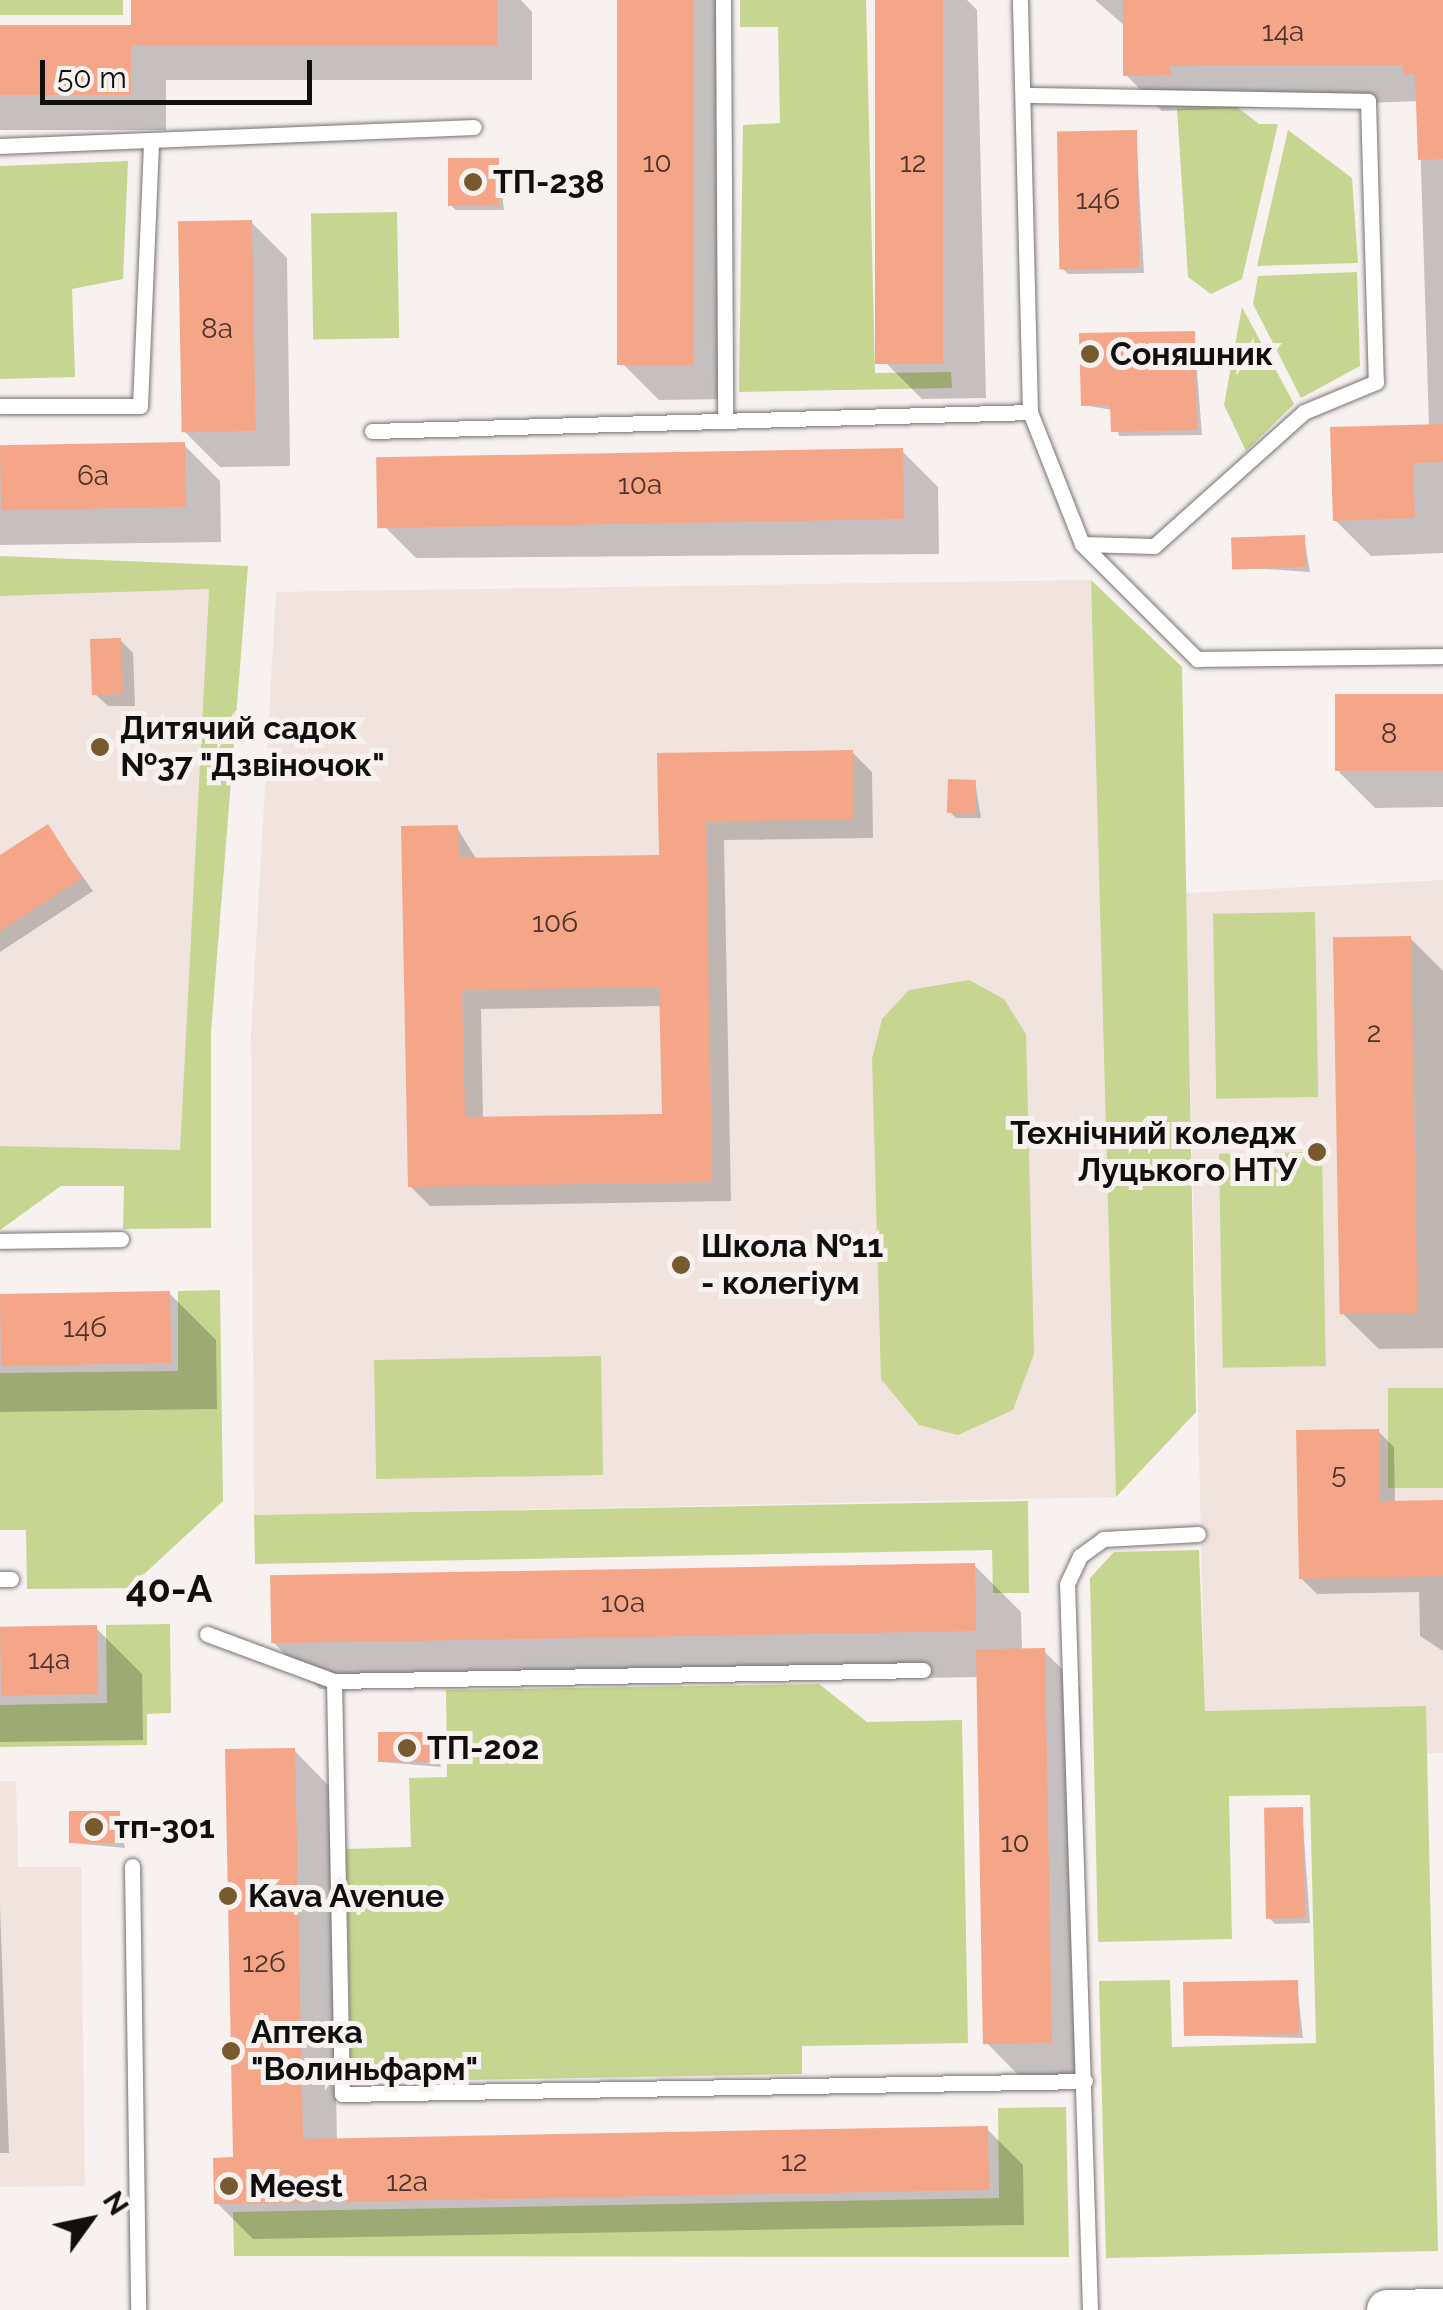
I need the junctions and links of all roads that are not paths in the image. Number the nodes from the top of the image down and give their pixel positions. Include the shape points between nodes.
1 (722, 0) edge
2 (1020, 0) edge
3 (1026, 95) junction
4 (474, 128) dead end
5 (151, 142) junction
6 (0, 146) edge
7 (0, 406) edge
8 (1030, 412) junction
9 (725, 418) junction
10 (372, 431) dead end
11 (1082, 544) junction
12 (1443, 656) edge
13 (121, 1240) dead end
14 (0, 1242) edge
15 (1198, 1534) dead end
16 (207, 1634) dead end
17 (923, 1670) dead end
18 (334, 1681) junction
19 (132, 1866) dead end
20 (1084, 2081) junction
21 (1443, 2309) edge
22 (138, 2310) edge
23 (1090, 2310) edge
24 (1386, 2310) edge

1 - 9 lane
2 - 3 lane
3 - 8 lane
3 - 11 lane via 1368,101 1376,382 1304,412 1154,546
4 - 5 lane
5 - 6 lane
5 - 7 lane via 140,406
8 - 9 lane
8 - 11 lane
9 - 10 lane
11 - 12 lane via 1197,659
13 - 14 lane
15 - 20 lane via 1103,1539 1080,1556 1067,1584
16 - 18 lane
17 - 18 lane
18 - 20 lane via 342,2094
19 - 22 lane
20 - 23 lane
21 - 24 street

